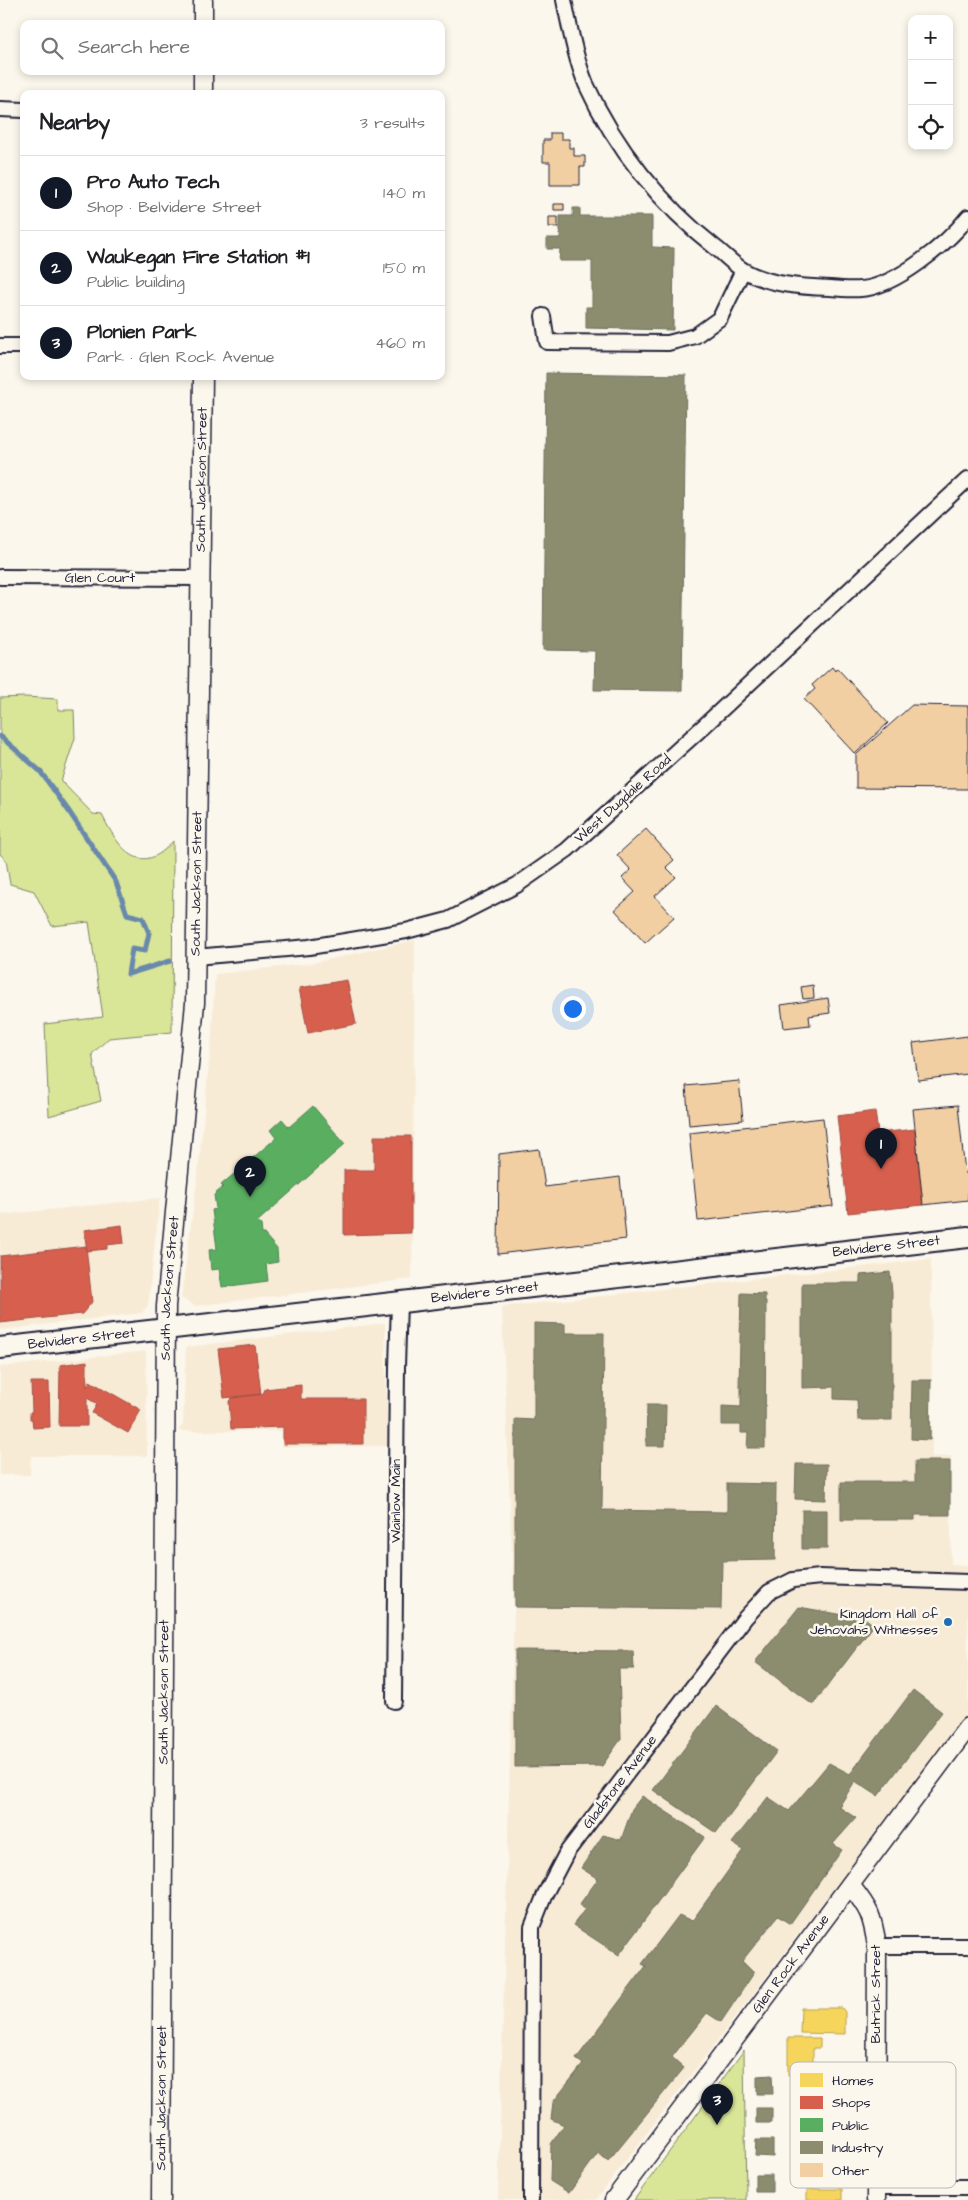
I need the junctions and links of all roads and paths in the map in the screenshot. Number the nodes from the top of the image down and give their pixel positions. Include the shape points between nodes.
1 (203, 0) edge
2 (564, 0) edge
3 (203, 20) edge
4 (203, 75) edge
5 (203, 90) edge
6 (0, 110) edge
7 (20, 110) edge
8 (968, 217) edge
9 (742, 270) junction
10 (543, 316) dead end
11 (0, 346) edge
12 (20, 346) edge
13 (203, 380) edge
14 (968, 479) edge
15 (0, 577) edge
16 (201, 578) junction
17 (196, 957) junction
18 (968, 1237) edge
19 (399, 1302) junction
20 (166, 1329) junction
21 (0, 1348) edge
22 (968, 1582) edge
23 (394, 1701) dead end
24 (968, 1727) edge
25 (850, 1885) junction
26 (877, 1946) junction
27 (968, 1946) edge
28 (877, 2062) edge
29 (953, 2188) edge
30 (876, 2193) edge
31 (161, 2200) edge
32 (531, 2200) edge
33 (614, 2200) edge

1 - 3 street
2 - 9 street via 572,40 586,82 610,129 646,180 690,228
4 - 5 street
6 - 7 street
8 - 9 street via 922,260 895,279 862,290 814,288 771,281
9 - 10 street via 720,318 695,336 668,343 547,342
11 - 12 street
13 - 16 street, South Jackson Street
14 - 17 street, West Dugdale Road via 567,850 517,886 448,920 406,931 309,947
15 - 16 street, Glen Court
16 - 17 street, South Jackson Street
17 - 20 street, South Jackson Street via 193,1034
18 - 19 main road, Belvidere Street
19 - 20 main road, Belvidere Street
19 - 23 street, Wainlow Main
20 - 21 main road, Belvidere Street
20 - 31 street, South Jackson Street
22 - 32 street, Gladstone Avenue via 820,1577 793,1580 769,1592 745,1618 567,1852 532,1927
24 - 25 street, Glen Rock Avenue
25 - 26 street, Butrick Street via 868,1908
25 - 33 street, Glen Rock Avenue
26 - 27 street
26 - 28 street, Butrick Street
29 - 30 street

